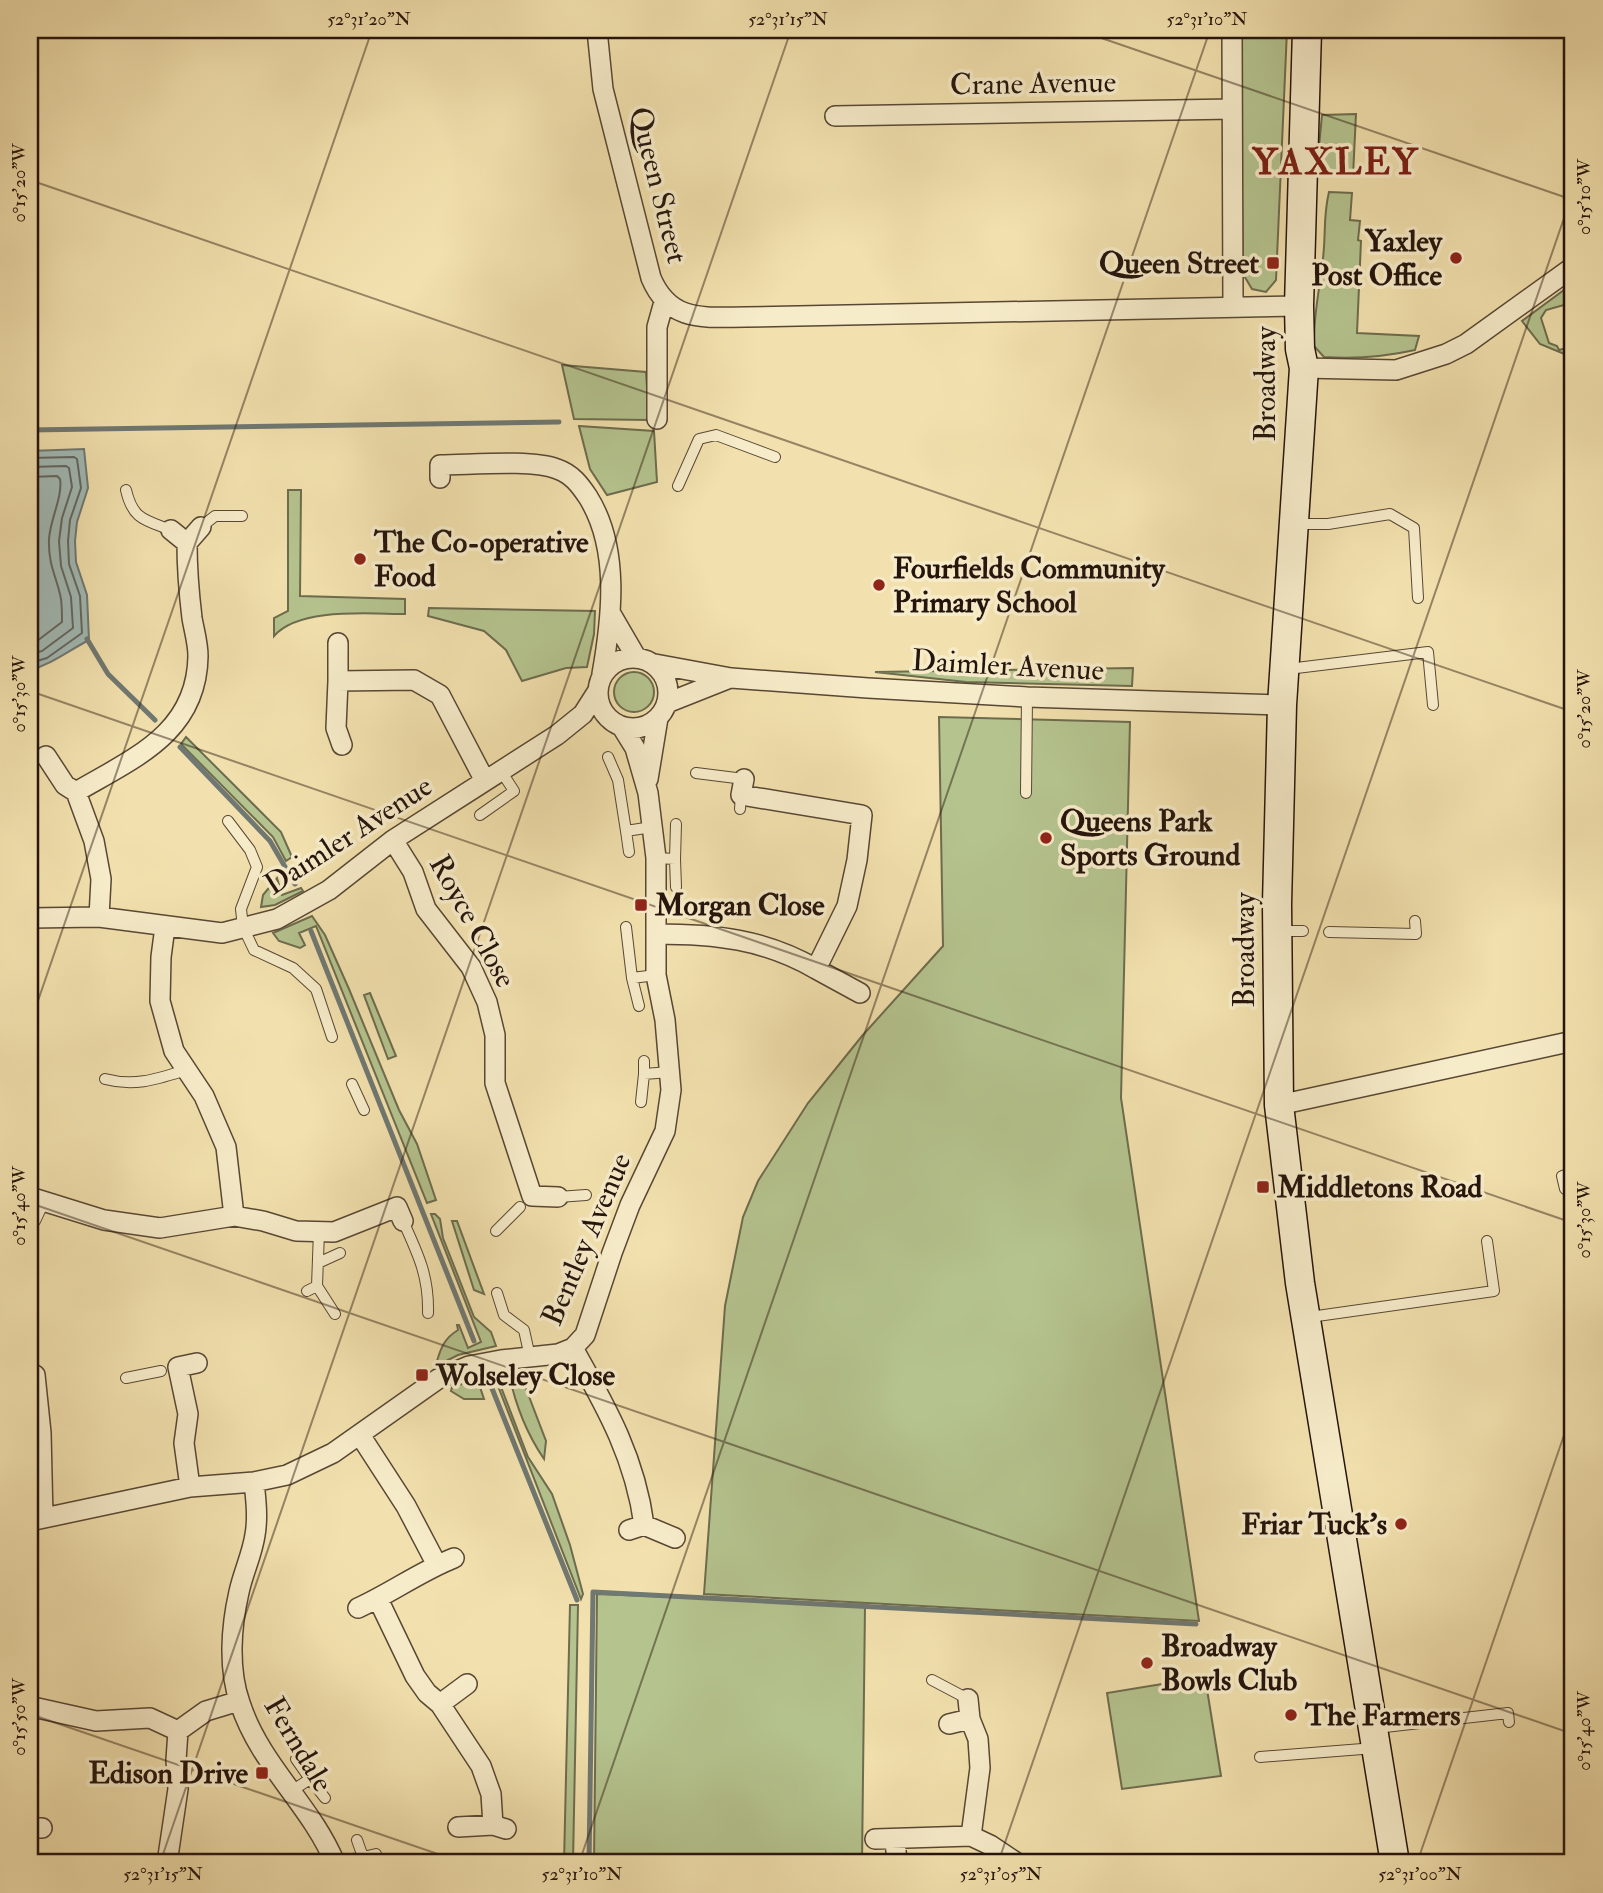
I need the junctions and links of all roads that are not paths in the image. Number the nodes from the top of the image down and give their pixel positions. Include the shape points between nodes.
1 (597, 30) edge
2 (1232, 30) edge
3 (1307, 30) edge
4 (1231, 109) junction
5 (835, 116) dead end
6 (1573, 267) edge
7 (664, 302) junction
8 (1299, 306) junction
9 (1233, 307) junction
10 (1304, 368) junction
11 (657, 419) dead end
12 (775, 457) dead end
13 (440, 478) dead end
14 (678, 486) dead end
15 (125, 490) dead end
16 (242, 516) dead end
17 (1294, 524) junction
18 (201, 527) joint
19 (171, 530) joint
20 (187, 543) junction
21 (1418, 598) dead end
22 (610, 613) junction
23 (338, 642) dead end
24 (636, 657) junction
25 (655, 664) junction
26 (1284, 669) junction
27 (731, 678) junction
28 (338, 681) junction
29 (600, 683) junction
30 (1027, 697) junction
31 (1282, 705) junction
32 (1433, 705) dead end
33 (663, 710) junction
34 (615, 723) junction
35 (556, 735) junction
36 (342, 745) dead end
37 (46, 756) dead end
38 (608, 757) dead end
39 (696, 773) dead end
40 (493, 776) junction
41 (647, 787) junction
42 (76, 792) junction
43 (1026, 793) dead end
44 (742, 794) joint
45 (480, 815) dead end
46 (228, 821) dead end
47 (676, 824) dead end
48 (652, 827) junction
49 (626, 831) junction
50 (393, 840) junction
51 (629, 852) dead end
52 (665, 858) junction
53 (676, 887) dead end
54 (99, 917) junction
55 (30, 918) edge
56 (1415, 921) dead end
57 (165, 927) junction
58 (243, 927) junction
59 (626, 927) dead end
60 (1329, 932) dead end
61 (656, 934) junction
62 (816, 969) junction
63 (656, 975) junction
64 (632, 978) junction
65 (860, 993) dead end
66 (639, 1006) dead end
67 (332, 1037) dead end
68 (1573, 1041) edge
69 (644, 1061) dead end
70 (186, 1070) junction
71 (670, 1072) junction
72 (644, 1074) junction
73 (105, 1079) dead end
74 (352, 1084) dead end
75 (641, 1102) dead end
76 (1279, 1105) junction
77 (364, 1110) dead end
78 (1573, 1174) edge
79 (1565, 1189) dead end
80 (586, 1195) dead end
81 (558, 1197) joint
82 (37, 1199) edge
83 (526, 1201) junction
84 (234, 1216) junction
85 (35, 1221) dead end
86 (403, 1221) joint
87 (319, 1231) junction
88 (496, 1231) dead end
89 (1487, 1241) dead end
90 (340, 1253) dead end
91 (318, 1263) junction
92 (317, 1286) junction
93 (307, 1291) dead end
94 (497, 1293) dead end
95 (428, 1313) dead end
96 (335, 1314) dead end
97 (1306, 1317) junction
98 (573, 1348) junction
99 (530, 1357) junction
100 (179, 1367) joint
101 (35, 1375) dead end
102 (127, 1378) dead end
103 (360, 1435) junction
104 (254, 1482) junction
105 (190, 1487) junction
106 (36, 1520) edge
107 (675, 1538) dead end
108 (378, 1599) junction
109 (358, 1608) dead end
110 (932, 1680) dead end
111 (467, 1684) dead end
112 (239, 1701) junction
113 (440, 1704) junction
114 (30, 1709) edge
115 (969, 1709) junction
116 (1509, 1722) dead end
117 (949, 1724) dead end
118 (178, 1731) junction
119 (1374, 1738) junction
120 (1260, 1757) dead end
121 (296, 1759) dead end
122 (310, 1779) junction
123 (290, 1792) junction
124 (325, 1798) dead end
125 (458, 1827) dead end
126 (971, 1836) junction
127 (357, 1840) dead end
128 (376, 1854) dead end
129 (364, 1860) edge
130 (167, 1863) edge
131 (334, 1863) edge
132 (897, 1863) edge
133 (1017, 1863) edge
134 (1395, 1863) edge

1 - 7 street, Queen Street via 603,89 651,278
2 - 4 street
3 - 8 main road, Broadway
4 - 5 street, Crane Avenue
4 - 9 street
6 - 10 street via 1446,354 1396,370
7 - 9 street, Queen Street via 684,314 706,317
7 - 11 street via 657,327
8 - 9 street, Queen Street
8 - 10 main road, Broadway
10 - 17 main road, Broadway
12 - 14 lane via 716,435 699,439
13 - 22 street via 440,465 545,465 567,473 596,511 608,545
15 - 19 lane via 130,506 143,519
16 - 18 lane via 215,516
17 - 21 lane via 1328,524 1390,514 1414,528
17 - 26 main road, Broadway
18 - 20 street
19 - 20 street
20 - 42 street via 198,653 189,704 148,750
22 - 24 street
22 - 29 street
23 - 28 street
24 - 25 street
24 - 29 street via 615,661
25 - 27 street, Daimler Avenue
25 - 33 street via 669,691
26 - 31 main road, Broadway
26 - 32 lane via 1427,652
27 - 30 street, Daimler Avenue
27 - 33 street, Daimler Avenue
28 - 36 street via 336,728
28 - 40 street via 414,681 440,695
29 - 34 street via 599,704
29 - 35 street, Daimler Avenue via 583,714
30 - 31 street, Daimler Avenue
30 - 43 lane
31 - 76 main road, Broadway via 1290,931
33 - 34 street via 641,728
33 - 41 street, Bentley Avenue
34 - 35 street, Daimler Avenue
34 - 41 street, Bentley Avenue via 635,748
35 - 40 street, Daimler Avenue
37 - 42 street via 65,786
38 - 49 lane via 618,780
39 - 44 lane
40 - 45 lane via 514,791
40 - 50 street, Daimler Avenue
41 - 48 street, Bentley Avenue
42 - 54 street via 94,841
44 - 62 street via 862,815 847,906
46 - 58 lane via 257,867 241,909
47 - 52 lane
48 - 49 lane
48 - 52 street, Bentley Avenue
49 - 51 lane
50 - 58 street, Daimler Avenue via 329,890 277,919
50 - 83 street, Royce Close via 413,872 426,908 471,967 487,1002 495,1035 495,1083
52 - 53 lane
52 - 61 street, Bentley Avenue
54 - 55 street, Daimler Avenue
54 - 57 street, Daimler Avenue
56 - 60 lane via 1416,934
57 - 58 street, Daimler Avenue via 222,933
57 - 70 street via 160,1002 174,1052
58 - 67 lane via 254,950 293,968 316,989
59 - 64 lane
61 - 62 street via 706,934 748,942 793,955
61 - 63 street, Bentley Avenue
62 - 65 street
63 - 64 lane
63 - 71 street, Bentley Avenue
64 - 66 lane
68 - 76 street
69 - 72 lane
70 - 73 lane via 124,1084
70 - 84 street via 204,1096 226,1147
71 - 72 lane
71 - 98 street, Bentley Avenue via 664,1130 630,1205 585,1335
72 - 75 lane
74 - 77 lane
76 - 97 main road, Broadway
78 - 79 lane via 1563,1176
80 - 81 lane
81 - 83 street
82 - 84 street via 104,1220 160,1228
82 - 85 lane
83 - 88 lane
84 - 87 street via 296,1231
86 - 87 street via 397,1207 334,1232
86 - 95 lane via 423,1266
87 - 91 lane
89 - 97 lane via 1494,1291
90 - 91 lane
91 - 92 lane
92 - 93 lane
92 - 96 lane
94 - 99 lane via 504,1315 524,1330
97 - 119 main road, Broadway
98 - 99 street, Bentley Avenue
98 - 107 street via 631,1463 640,1496 636,1527
99 - 103 street, Bentley Avenue via 469,1366 438,1378
100 - 102 lane
100 - 105 street via 188,1414 184,1443
101 - 106 street via 41,1433
103 - 104 street, Bentley Avenue via 312,1465
103 - 108 street via 446,1561
104 - 105 street, Bentley Avenue
104 - 112 street, Ferndale via 255,1536 232,1637
105 - 106 street, Bentley Avenue
108 - 109 street
108 - 113 street via 415,1676
110 - 115 lane
111 - 113 street
112 - 118 street via 206,1711
112 - 123 street, Ferndale via 254,1738
113 - 125 street via 481,1766 499,1827
114 - 118 street via 96,1721 150,1718
115 - 117 street
115 - 126 street via 981,1768
116 - 119 lane via 1508,1713
118 - 130 street via 177,1789
119 - 120 lane
119 - 134 main road, Broadway
121 - 122 lane
122 - 123 lane
122 - 124 lane
123 - 131 street, Ferndale via 319,1831
126 - 132 street via 885,1839
126 - 133 street
127 - 129 lane
128 - 129 lane
129 - 131 lane

